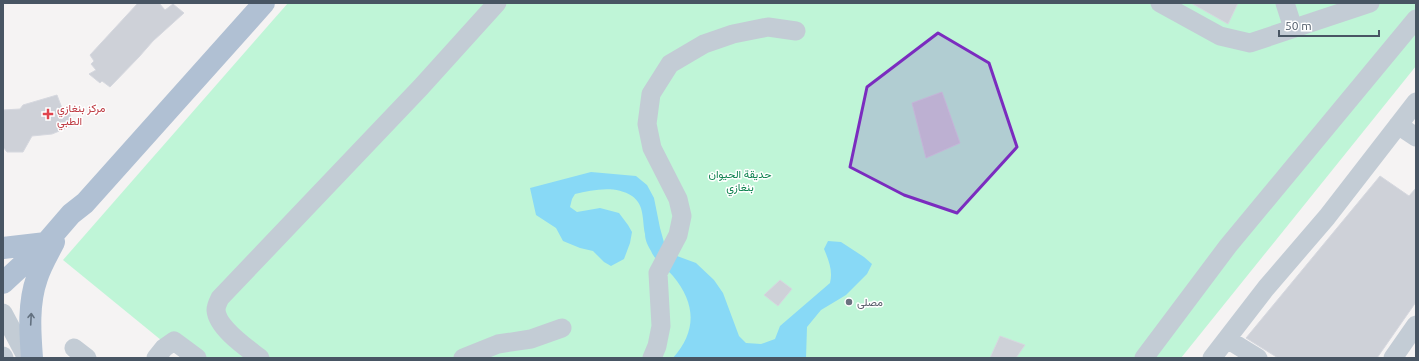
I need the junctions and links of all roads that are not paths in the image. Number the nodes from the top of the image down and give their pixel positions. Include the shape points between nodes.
1 (246, 3) edge
2 (264, 3) edge
3 (496, 3) edge
4 (1160, 3) edge
5 (1285, 3) edge
6 (1370, 3) edge
7 (1416, 19) edge
8 (1293, 28) junction
9 (796, 31) dead end
10 (178, 89) junction
11 (1416, 102) edge
12 (1398, 125) junction
13 (1416, 137) edge
14 (67, 220) junction
15 (46, 243) junction
16 (3, 248) edge
17 (3, 283) edge
18 (3, 313) edge
19 (1416, 326) edge
20 (562, 328) dead end
21 (1227, 339) junction
22 (27, 358) edge
23 (32, 358) edge
24 (156, 358) edge
25 (197, 358) edge
26 (260, 358) edge
27 (463, 358) edge
28 (652, 358) edge
29 (1144, 358) edge
30 (1212, 358) edge
31 (1258, 358) edge
32 (1393, 358) edge

1 - 10 main road
2 - 10 main road
3 - 26 street via 220,298 216,309 219,321
4 - 8 street via 1220,36 1250,42
5 - 8 street
6 - 8 street
7 - 29 street via 1228,246
9 - 28 street via 768,27 733,34 704,44 670,64 651,94 647,124 652,148 678,199 682,216 678,235 660,268 658,281 661,326
10 - 14 main road via 85,203
11 - 12 street
12 - 13 street
12 - 21 street
14 - 15 main road
23 -> 14 main road via 30,319 36,279
15 - 16 main road
15 - 17 main road
18 - 22 street
19 - 32 street
20 - 27 street via 531,339 498,344
21 - 30 street
21 - 31 street
24 - 25 street via 174,341

